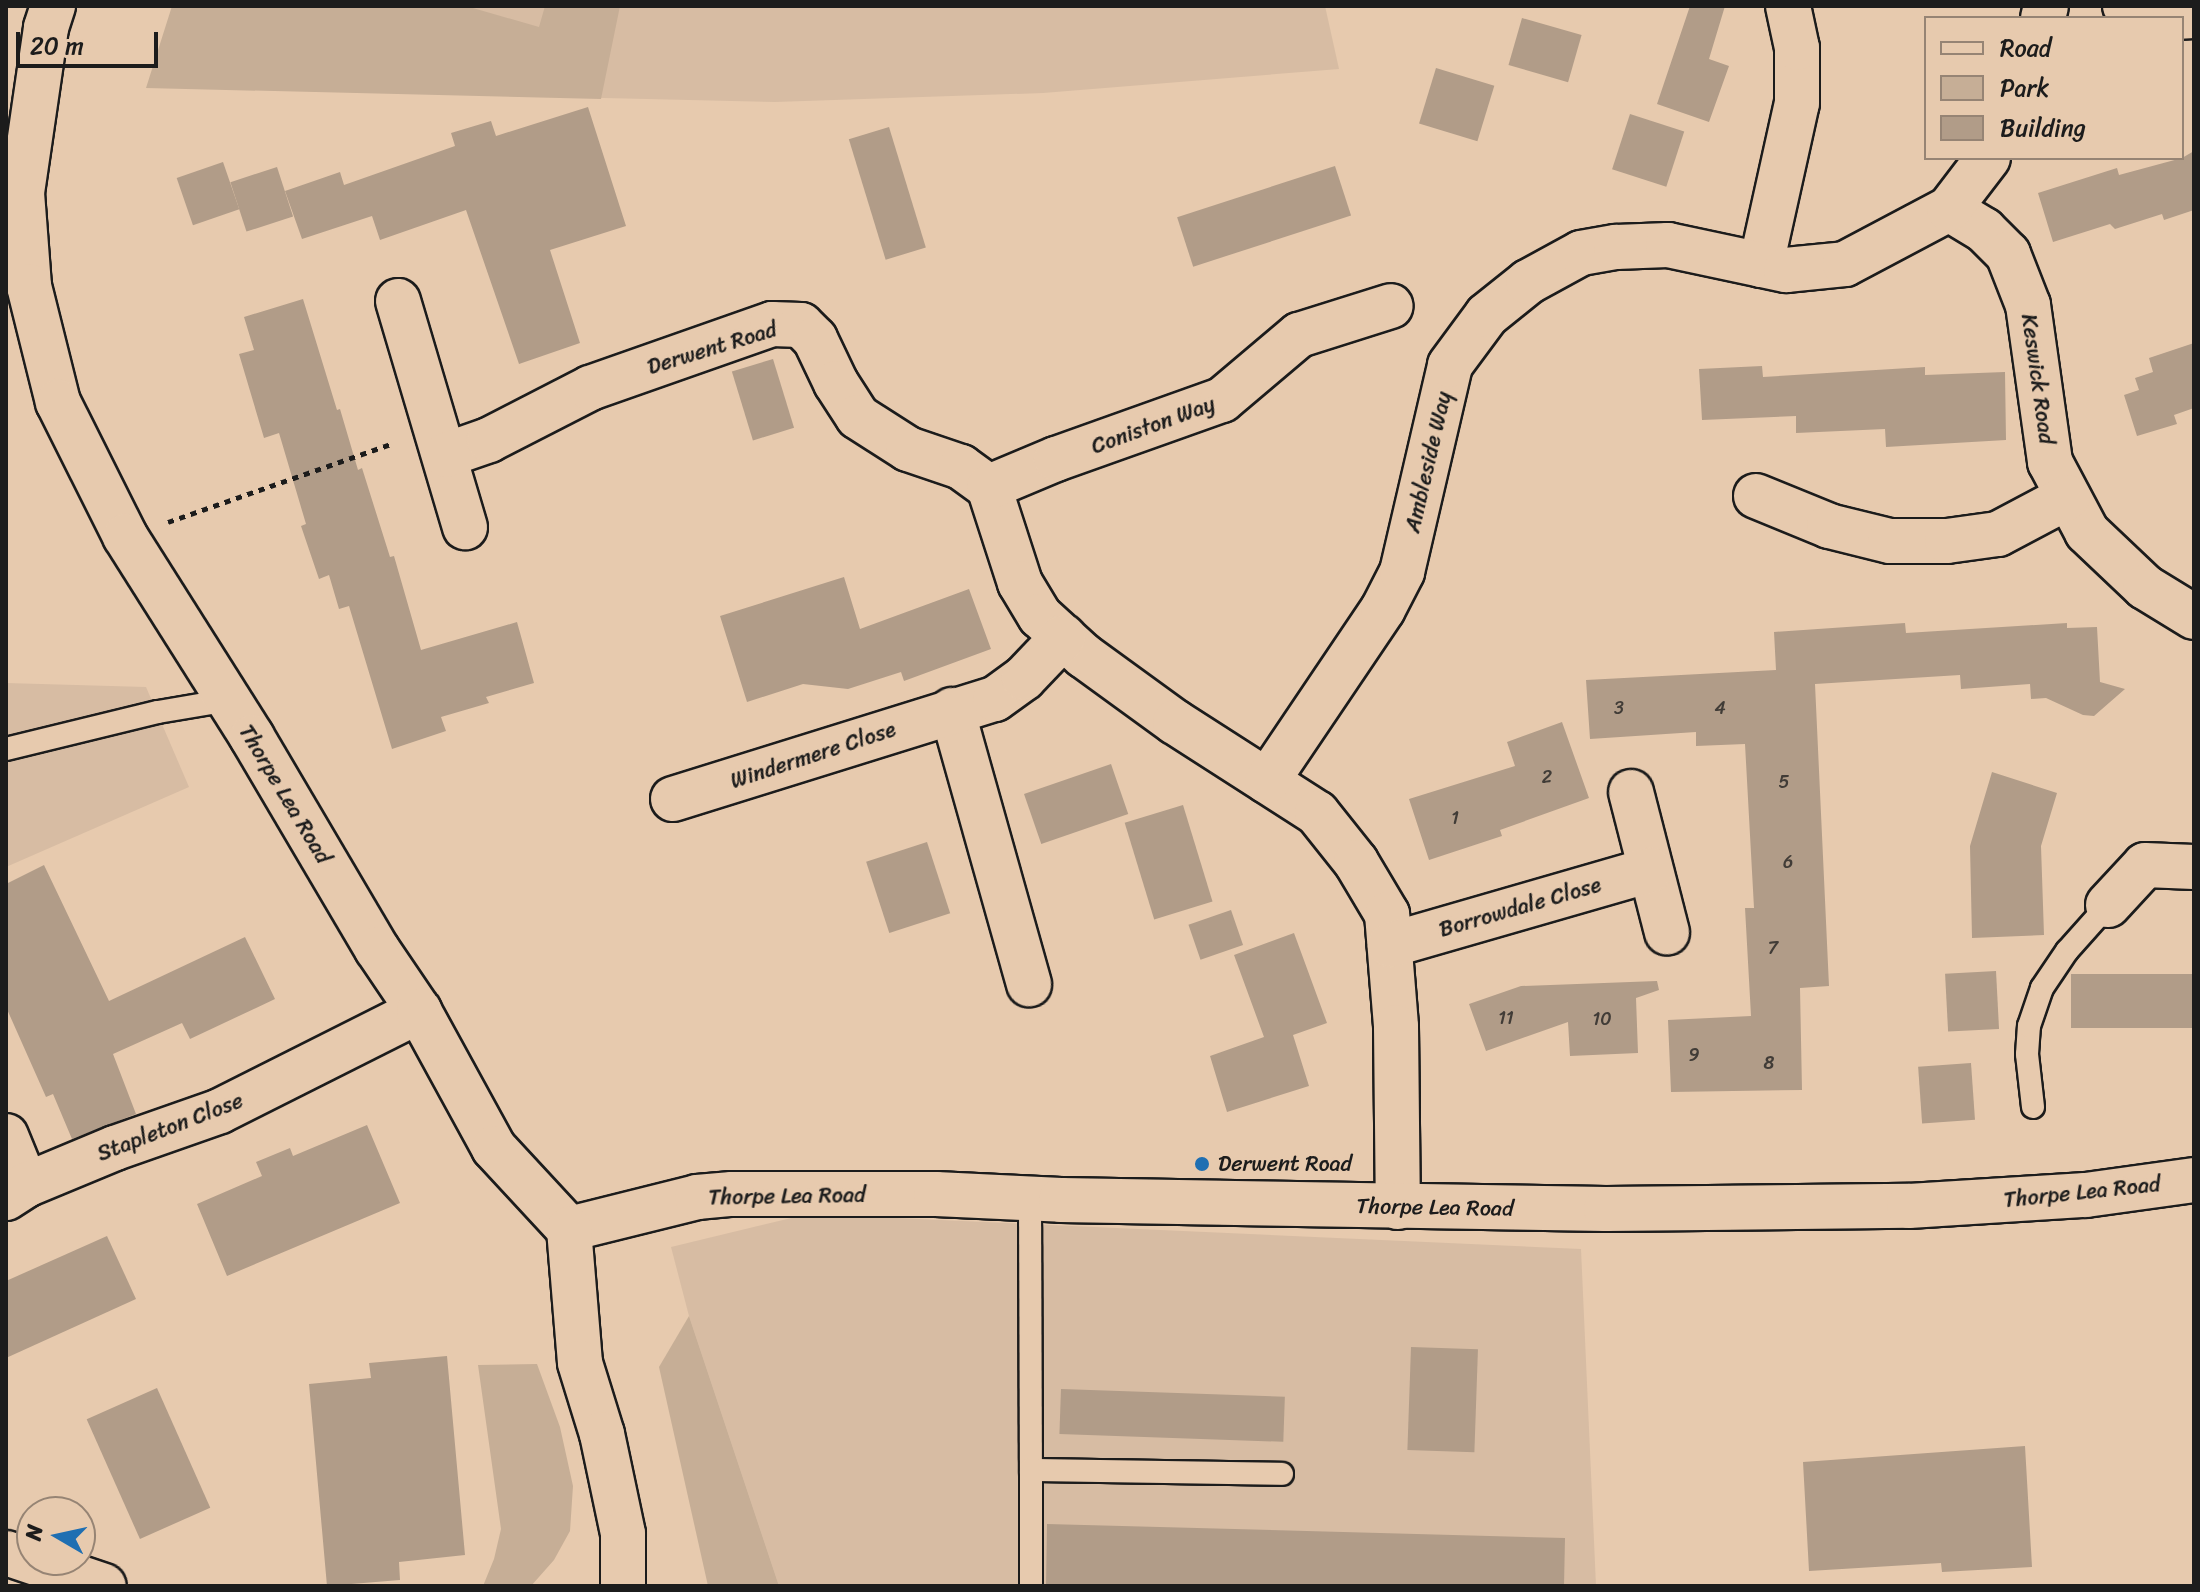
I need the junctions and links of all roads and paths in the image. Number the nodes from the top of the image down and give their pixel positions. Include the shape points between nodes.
1 (53, 6) edge
2 (1788, 6) edge
3 (2125, 6) edge
4 (2170, 16) edge
5 (1986, 160) edge
6 (1949, 209) junction
7 (1761, 265) junction
8 (398, 301) dead end
9 (1391, 306) dead end
10 (442, 441) junction
11 (989, 487) junction
12 (1756, 496) dead end
13 (2068, 497) junction
14 (465, 527) dead end
15 (125, 536) junction
16 (2191, 606) edge
17 (1063, 637) junction
18 (228, 700) junction
19 (952, 710) junction
20 (6, 749) edge
21 (1267, 781) junction
22 (1631, 792) dead end
23 (673, 799) dead end
24 (2194, 867) edge
25 (1650, 870) junction
26 (2108, 905) joint
27 (1667, 932) dead end
28 (1390, 945) junction
29 (1029, 984) dead end
30 (419, 1011) junction
31 (2033, 1107) dead end
32 (6, 1136) edge
33 (2194, 1180) edge
34 (16, 1192) edge
35 (1030, 1199) junction
36 (1398, 1207) junction
37 (569, 1229) junction
38 (1031, 1470) junction
39 (1282, 1474) dead end
40 (6, 1553) edge
41 (104, 1586) edge
42 (623, 1586) edge
43 (1031, 1586) edge

1 - 15 street, Thorpe Lea Road via 22,193 29,286 58,402
2 - 7 street via 1797,48 1797,103
3 - 4 street
5 - 6 street, Ambleside Way
6 - 7 street, Ambleside Way via 1845,264 1786,270
6 - 13 street, Keswick Road via 1984,230 2008,254 2028,305 2050,462
7 - 21 street, Ambleside Way via 1668,245 1581,253 1528,282 1487,315 1450,365 1402,572
8 - 10 street
9 - 11 street, Coniston Way via 1299,335 1222,400
10 - 11 street, Derwent Road via 489,440 590,388 772,324 801,325 815,339 858,417 908,449 961,467
10 - 14 street
10 - 15 path
11 - 17 street via 1020,583 1040,616
12 - 13 street via 1829,526 1890,541 1998,534
13 - 16 street, Keswick Road via 2087,532 2145,587
15 - 18 street, Thorpe Lea Road
17 - 19 street, Windermere Close via 1024,678 995,699
17 - 21 street via 1175,722
18 - 20 lane
18 - 30 street, Thorpe Lea Road
19 - 23 street, Windermere Close
19 - 29 street
21 - 28 street via 1317,813 1356,862 1387,914
22 - 25 street
24 - 26 street via 2145,865
25 - 27 street
25 - 28 street, Borrowdale Close
26 - 31 lane via 2042,988 2029,1026
28 - 36 street
30 - 34 street, Stapleton Close via 220,1111
30 - 37 street, Thorpe Lea Road via 494,1148
32 - 34 street
33 - 36 street, Thorpe Lea Road via 2086,1195 1909,1206
35 - 36 street, Thorpe Lea Road
35 - 37 street, Thorpe Lea Road via 732,1194 697,1197
35 - 38 lane
37 - 42 street via 580,1363 602,1434 623,1534
38 - 39 lane
38 - 43 lane
40 - 41 street

